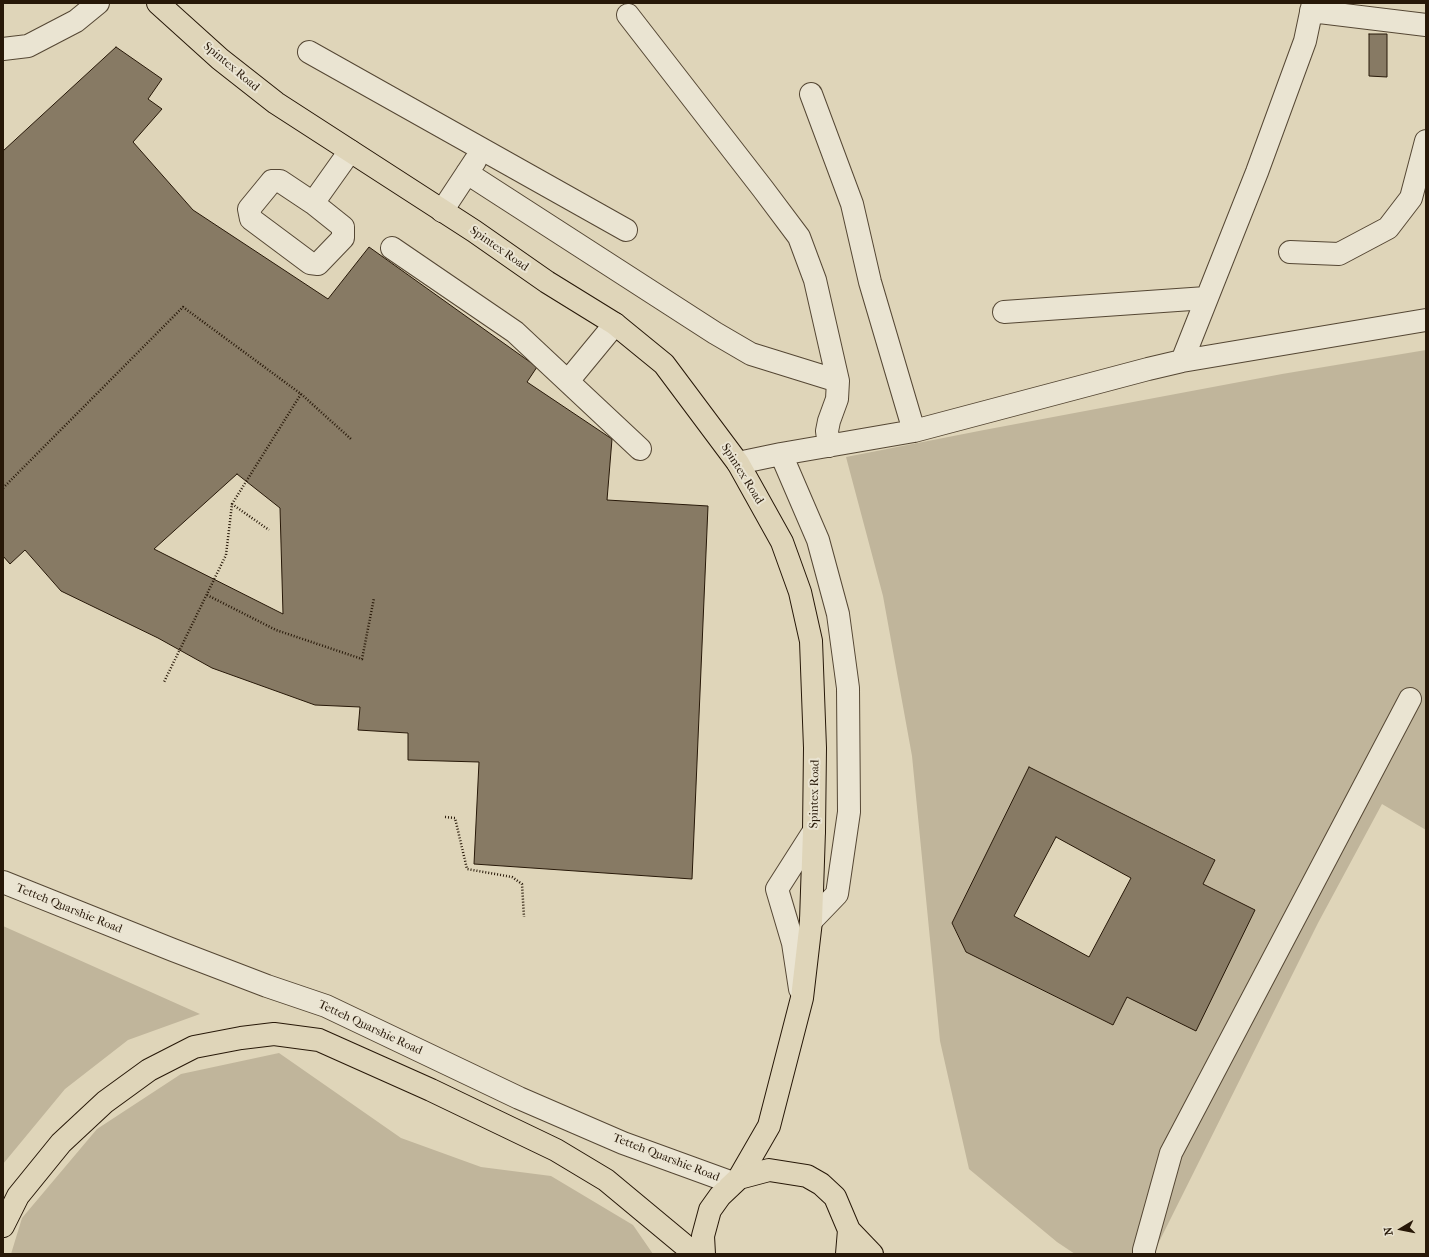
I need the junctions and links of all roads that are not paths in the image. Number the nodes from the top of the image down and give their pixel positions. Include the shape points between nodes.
1 (98, 3) edge
2 (158, 3) edge
3 (1312, 7) edge
4 (628, 15) dead end
5 (1426, 25) edge
6 (3, 49) edge
7 (309, 52) dead end
8 (812, 94) dead end
9 (1426, 141) edge
10 (482, 150) junction
11 (350, 151) junction
12 (467, 173) junction
13 (313, 203) dead end
14 (442, 210) junction
15 (626, 230) dead end
16 (392, 248) dead end
17 (1290, 252) dead end
18 (1206, 298) junction
19 (1004, 312) dead end
20 (1426, 320) edge
21 (615, 324) junction
22 (1182, 361) junction
23 (568, 381) junction
24 (838, 381) junction
25 (914, 431) junction
26 (829, 446) junction
27 (640, 449) dead end
28 (781, 454) junction
29 (738, 463) junction
30 (1410, 699) dead end
31 (814, 831) junction
32 (3, 882) edge
33 (811, 921) junction
34 (802, 998) junction
35 (736, 1181) junction
36 (3, 1226) edge
37 (849, 1230) junction
38 (695, 1254) edge
39 (704, 1254) edge
40 (847, 1254) edge
41 (872, 1254) edge
42 (1144, 1254) edge

1 - 6 street via 76,21 28,46
2 - 11 main road, Spintex Road via 220,59 276,103
3 - 5 street
3 - 18 street via 1305,41 1257,172
4 - 24 street via 799,237 815,280
7 - 10 street
8 - 25 street via 852,204 870,282
9 - 17 street via 1411,198 1388,228 1339,254
10 - 12 street
10 - 15 street
11 - 13 street
11 - 14 main road, Spintex Road
12 - 14 street
12 - 24 street via 715,334 751,354
14 - 21 main road, Spintex Road via 547,282
16 - 23 street via 515,332
18 - 19 street
18 - 22 street
20 - 22 street
21 - 23 street
21 - 29 main road, Spintex Road via 664,364
22 - 25 street
23 - 27 street
24 - 26 street via 837,399 827,431
25 - 26 street
26 - 28 street
28 - 29 street
28 - 33 street via 818,540 838,614 848,688 849,812 837,894
29 - 31 main road, Spintex Road via 782,542 800,592 811,641 816,748
30 - 42 street via 1171,1153
31 - 33 main road, Spintex Road
31 - 34 street via 778,890 792,943
32 - 35 street, Tetteh Quarshie Road via 173,950 326,1006 519,1098 616,1140
33 - 34 main road, Spintex Road
34 - 35 main road, Spintex Road via 769,1126
35 - 37 main road via 769,1170 807,1176 822,1184 835,1197
35 - 39 main road, Spintex Road via 710,1210 703,1236
36 - 38 main road via 18,1196 61,1143 105,1102 149,1070 194,1047 274,1034 319,1040 556,1150 606,1180
37 - 40 main road
37 - 41 main road

